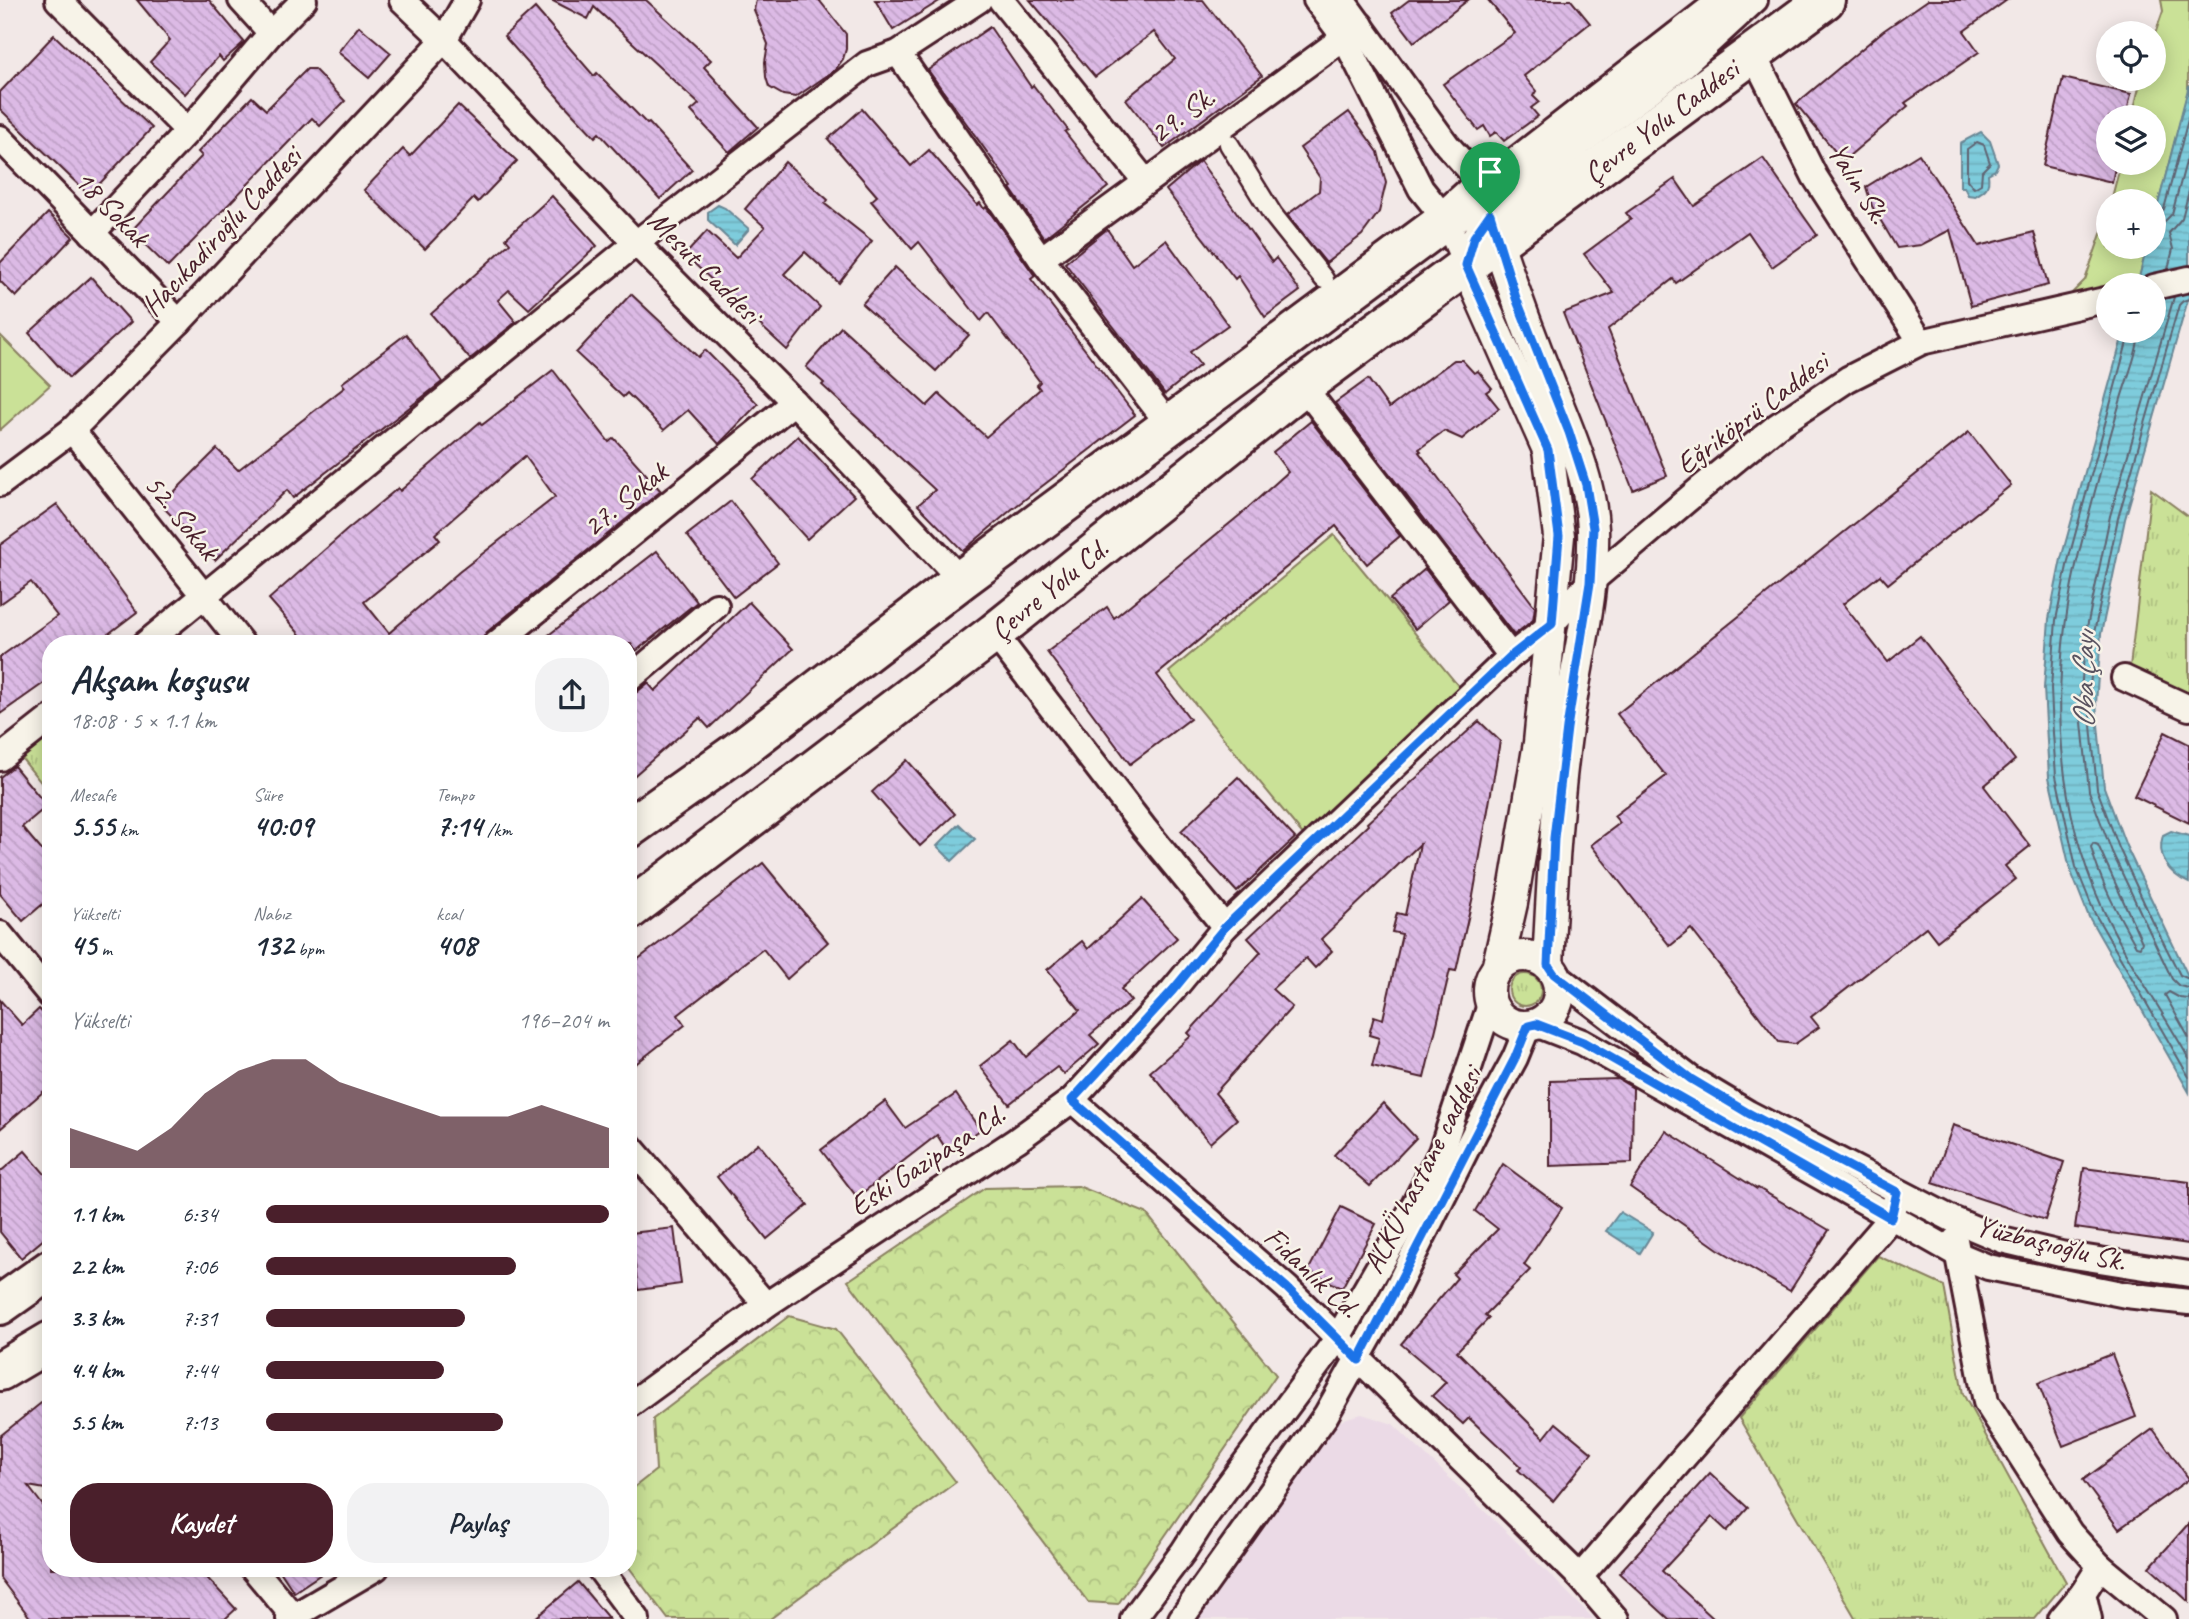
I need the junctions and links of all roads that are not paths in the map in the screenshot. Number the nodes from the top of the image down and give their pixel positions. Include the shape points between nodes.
1 (58, 0) edge
2 (241, 0) edge
3 (304, 0) edge
4 (402, 0) edge
5 (467, 0) edge
6 (979, 0) edge
7 (1001, 0) edge
8 (1731, 0) edge
9 (1755, 0) edge
10 (1825, 0) edge
11 (1342, 12) edge
12 (271, 33) junction
13 (444, 40) junction
14 (1752, 52) junction
15 (898, 53) junction
16 (188, 131) junction
17 (0, 138) edge
18 (1229, 144) dead end
19 (1145, 181) junction
20 (1491, 214) junction
21 (1446, 220) junction
22 (92, 233) junction
23 (636, 243) junction
24 (1041, 259) junction
25 (1466, 265) junction
26 (1324, 279) dead end
27 (2189, 279) edge
28 (2166, 285) edge
29 (2096, 302) edge
30 (179, 322) junction
31 (1921, 342) junction
32 (1303, 386) junction
33 (794, 402) junction
34 (1170, 426) junction
35 (72, 430) junction
36 (0, 484) edge
37 (961, 580) junction
38 (1590, 583) junction
39 (205, 597) junction
40 (716, 606) dead end
41 (1552, 624) junction
42 (995, 633) junction
43 (156, 635) edge
44 (235, 635) edge
45 (507, 635) edge
46 (1511, 656) junction
47 (637, 672) edge
48 (2124, 678) dead end
49 (2189, 708) edge
50 (42, 725) edge
51 (0, 758) edge
52 (637, 823) edge
53 (637, 904) edge
54 (1225, 927) junction
55 (0, 934) edge
56 (1497, 970) junction
57 (1551, 970) junction
58 (42, 985) edge
59 (1491, 1002) junction
60 (1532, 1025) junction
61 (1072, 1100) junction
62 (637, 1154) edge
63 (1897, 1192) junction
64 (1891, 1218) junction
65 (1952, 1219) junction
66 (1956, 1254) junction
67 (42, 1274) edge
68 (2189, 1274) edge
69 (4, 1293) edge
70 (2189, 1302) edge
71 (766, 1305) junction
72 (1337, 1339) junction
73 (42, 1346) edge
74 (1359, 1360) junction
75 (0, 1371) edge
76 (637, 1399) edge
77 (2099, 1566) junction
78 (260, 1577) edge
79 (360, 1577) edge
80 (606, 1577) edge
81 (1580, 1577) junction
82 (2083, 1593) junction
83 (291, 1617) edge
84 (637, 1619) edge
85 (1133, 1619) edge
86 (1181, 1619) edge
87 (1616, 1619) edge
88 (2061, 1619) edge
89 (2089, 1619) edge
90 (2164, 1619) edge

1 - 16 street
2 - 12 street
3 - 12 street
4 - 13 street, Mesut Caddesi
5 - 13 street, Hacıkadiroğlu Caddesi
6 - 15 street
7 - 19 street
8 - 20 highway via 1514,170
9 - 20 street, Çevre Yolu Caddesi via 1682,67
10 - 14 highway, Çevre Yolu Caddesi
11 - 19 street, 29. Sk.
11 - 20 street via 1447,145
11 - 21 street via 1421,189
12 - 16 street
13 - 23 street, Mesut Caddesi
13 - 30 street, Hacıkadiroğlu Caddesi
14 - 20 highway, Çevre Yolu Caddesi
14 - 31 street, Yalın Sk. via 1815,177
15 - 23 street via 867,64
15 - 24 street
16 - 22 street
17 - 22 street, 18 Sokak
18 - 26 street via 1273,215
19 - 24 street, 29. Sk.
20 - 21 highway, Çevre Yolu Cd.
20 - 25 highway, Çevre Yolu Cd.
20 - 38 street via 1516,298 1586,485 1593,528
21 - 25 street
21 - 34 highway, Çevre Yolu Cd.
22 - 30 street, 18 Sokak
23 - 33 street, Mesut Caddesi
23 - 39 street
24 - 34 street
25 - 32 highway, Çevre Yolu Cd.
25 - 41 street via 1548,450 1559,536
27 - 28 street
29 - 31 street, Eğriköprü Caddesi
30 - 35 street, Hacıkadiroğlu Caddesi
31 - 38 street, Eğriköprü Caddesi via 1848,379 1777,426
32 - 42 highway, Çevre Yolu Cd.
32 - 46 street
33 - 37 street, Mesut Caddesi
33 - 45 street, 27. Sokak
34 - 37 highway, Çevre Yolu Cd.
35 - 36 street, Hacıkadiroğlu Caddesi
35 - 39 street, 52. Sokak
37 - 52 highway, Çevre Yolu Cd.
38 - 41 street, Eğriköprü Caddesi
38 - 57 street via 1554,838
39 - 43 street
39 - 44 street, 52. Sokak
40 - 47 street
41 - 46 street, Eğriköprü Caddesi
41 - 56 street via 1539,743
42 - 53 highway, Çevre Yolu Cd.
42 - 54 street
46 - 54 street, Eski Gazipaşa Cd.
48 - 49 street
50 - 51 street
54 - 61 street, Eski Gazipaşa Cd.
55 - 58 street
56 - 57 street via 1516,957 1538,959
56 - 59 street via 1491,980
57 - 60 street via 1559,991 1555,1007
57 - 63 street, Yüzbaşıoğlu Sk. via 1691,1079
59 - 60 street via 1505,1021
59 - 72 street via 1441,1152
60 - 64 street, Yüzbaşıoğlu Sk. via 1583,1042
60 - 74 street, ALKÜ hastane caddesi
61 - 71 street, Eski Gazipaşa Cd.
61 - 72 street, Fidanlık Cd. via 1287,1288
62 - 71 street
63 - 64 street
63 - 65 street, Yüzbaşıoğlu Sk.
64 - 66 street, Yüzbaşıoğlu Sk.
64 - 81 street
65 - 66 street
65 - 68 street, Yüzbaşıoğlu Sk. via 2002,1240 2061,1254
66 - 70 street, Yüzbaşıoğlu Sk. via 1988,1267 2126,1295
66 - 77 street via 1986,1402 2070,1533
67 - 69 highway
71 - 76 street, Eski Gazipaşa Cd.
72 - 74 street, Fidanlık Cd.
72 - 85 street
73 - 75 highway
74 - 81 street, Fidanlık Cd.
74 - 86 street, ALKÜ hastane caddesi via 1326,1415
77 - 82 street
77 - 90 street
78 - 83 street
79 - 83 street
80 - 84 street
81 - 87 street, Fidanlık Cd.
82 - 88 street
82 - 89 street

